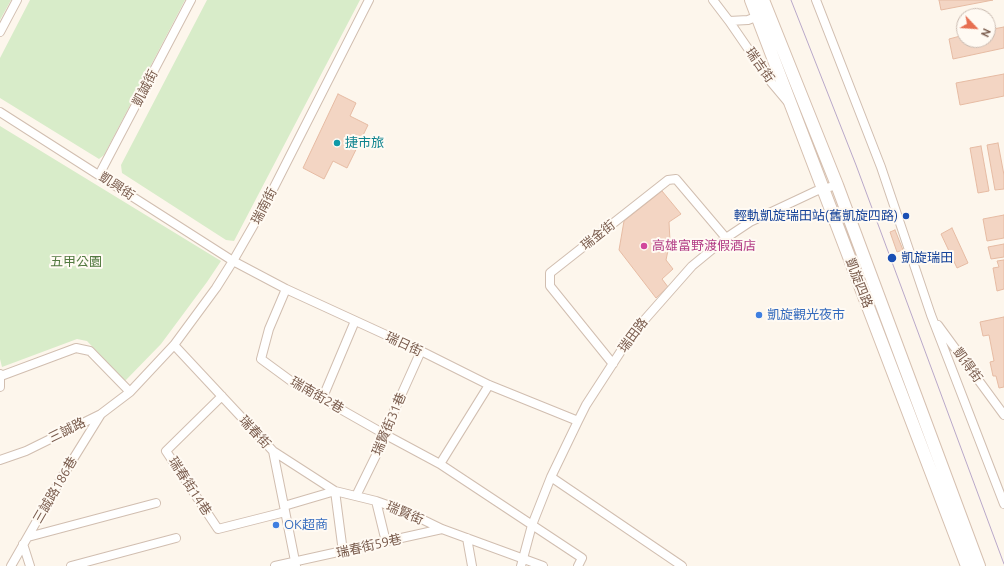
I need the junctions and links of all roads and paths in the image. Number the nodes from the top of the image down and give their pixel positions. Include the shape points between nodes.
1 (17, 0) edge
2 (191, 0) edge
3 (369, 0) edge
4 (713, 0) edge
5 (751, 0) edge
6 (763, 0) edge
7 (816, 0) edge
8 (763, 14) junction
9 (729, 21) junction
10 (0, 32) edge
11 (792, 109) junction
12 (0, 112) edge
13 (100, 175) junction
14 (836, 185) junction
15 (823, 188) junction
16 (726, 238) junction
17 (233, 261) junction
18 (286, 289) junction
19 (931, 315) junction
20 (355, 322) junction
21 (174, 346) junction
22 (421, 351) junction
23 (613, 364) junction
24 (0, 375) edge
25 (489, 385) junction
26 (0, 387) edge
27 (130, 392) junction
28 (222, 396) junction
29 (323, 398) junction
30 (101, 414) junction
31 (1004, 415) edge
32 (578, 421) junction
33 (386, 435) junction
34 (273, 451) junction
35 (0, 460) edge
36 (440, 464) junction
37 (551, 477) junction
38 (335, 491) junction
39 (356, 496) junction
40 (376, 501) junction
41 (156, 503) dead end
42 (1004, 504) edge
43 (285, 509) junction
44 (532, 525) junction
45 (442, 529) junction
46 (28, 537) junction
47 (176, 538) dead end
48 (467, 538) junction
49 (386, 542) junction
50 (23, 544) junction
51 (343, 552) junction
52 (522, 562) edge
53 (296, 564) edge
54 (11, 566) edge
55 (30, 566) edge
56 (71, 566) edge
57 (276, 566) edge
58 (472, 566) edge
59 (543, 566) edge
60 (578, 566) edge
61 (682, 566) edge
62 (967, 566) edge
63 (979, 566) edge

1 - 10 street
2 - 13 street, 凱誠街
3 - 17 street, 瑞南街 via 264,207
4 - 9 street, 瑞吉街
5 - 8 street, 凱旋四路
6 - 8 street, 凱旋四路
7 - 19 street via 881,167
8 - 9 street via 748,20
8 - 11 street, 凱旋四路
8 - 14 street, 凱旋四路
9 - 11 street, 瑞吉街
11 - 15 street, 凱旋四路
12 - 13 street, 凱興街
13 - 17 street, 凱興街
14 - 15 street, 瑞田路
14 - 63 street, 凱旋四路
15 - 16 street, 瑞田路 via 750,222
15 - 62 street, 凱旋四路
16 - 23 street, 瑞田路 via 692,266 632,334
16 - 23 street, 瑞金街 via 676,179 668,180 550,273 550,286
17 - 18 street, 瑞日街
17 - 21 street, 瑞南街
18 - 20 street, 瑞日街
18 - 29 street, 瑞南街2巷 via 269,330 261,359 291,381
19 - 31 street, 凱得街
19 - 42 street
20 - 22 street, 瑞日街
20 - 29 street
21 - 27 street, 瑞南街
21 - 28 street, 瑞春街
22 - 25 street, 瑞日街
22 - 33 street, 瑞賢街31巷
23 - 32 street, 瑞田路
24 - 26 street
24 - 27 street via 76,348 90,351
25 - 32 street, 瑞日街
25 - 36 street
27 - 30 street, 三誠路
28 - 34 street, 瑞春街
28 - 43 street, 瑞春街14巷 via 166,451 218,529
29 - 33 street, 瑞南街2巷
30 - 35 street, 三誠路 via 26,451
30 - 46 street, 三誠路186巷
32 - 37 street, 瑞田路
33 - 36 street, 瑞南街2巷
33 - 39 street, 瑞賢街31巷
34 - 38 street, 瑞賢街
34 - 43 street, 瑞春街
36 - 44 street, 瑞南街2巷
37 - 44 street, 瑞田路
37 - 61 street
38 - 39 street, 瑞賢街
38 - 43 street
38 - 51 street
39 - 40 street, 瑞賢街
40 - 45 street, 瑞賢街
40 - 49 street
41 - 46 street
43 - 53 street, 瑞春街
44 - 52 street, 瑞田路
44 - 60 street, 瑞南街2巷 via 582,558
45 - 48 street, 瑞賢街
45 - 49 street, 瑞春街59巷
46 - 50 street, 三誠路186巷
47 - 56 street
48 - 52 street, 瑞賢街
48 - 58 street
49 - 51 street, 瑞春街59巷
50 - 54 street, 三誠路186巷
50 - 55 street
51 - 53 street, 瑞春街59巷
52 - 59 street, 瑞賢街
53 - 57 street, 瑞春街59巷

